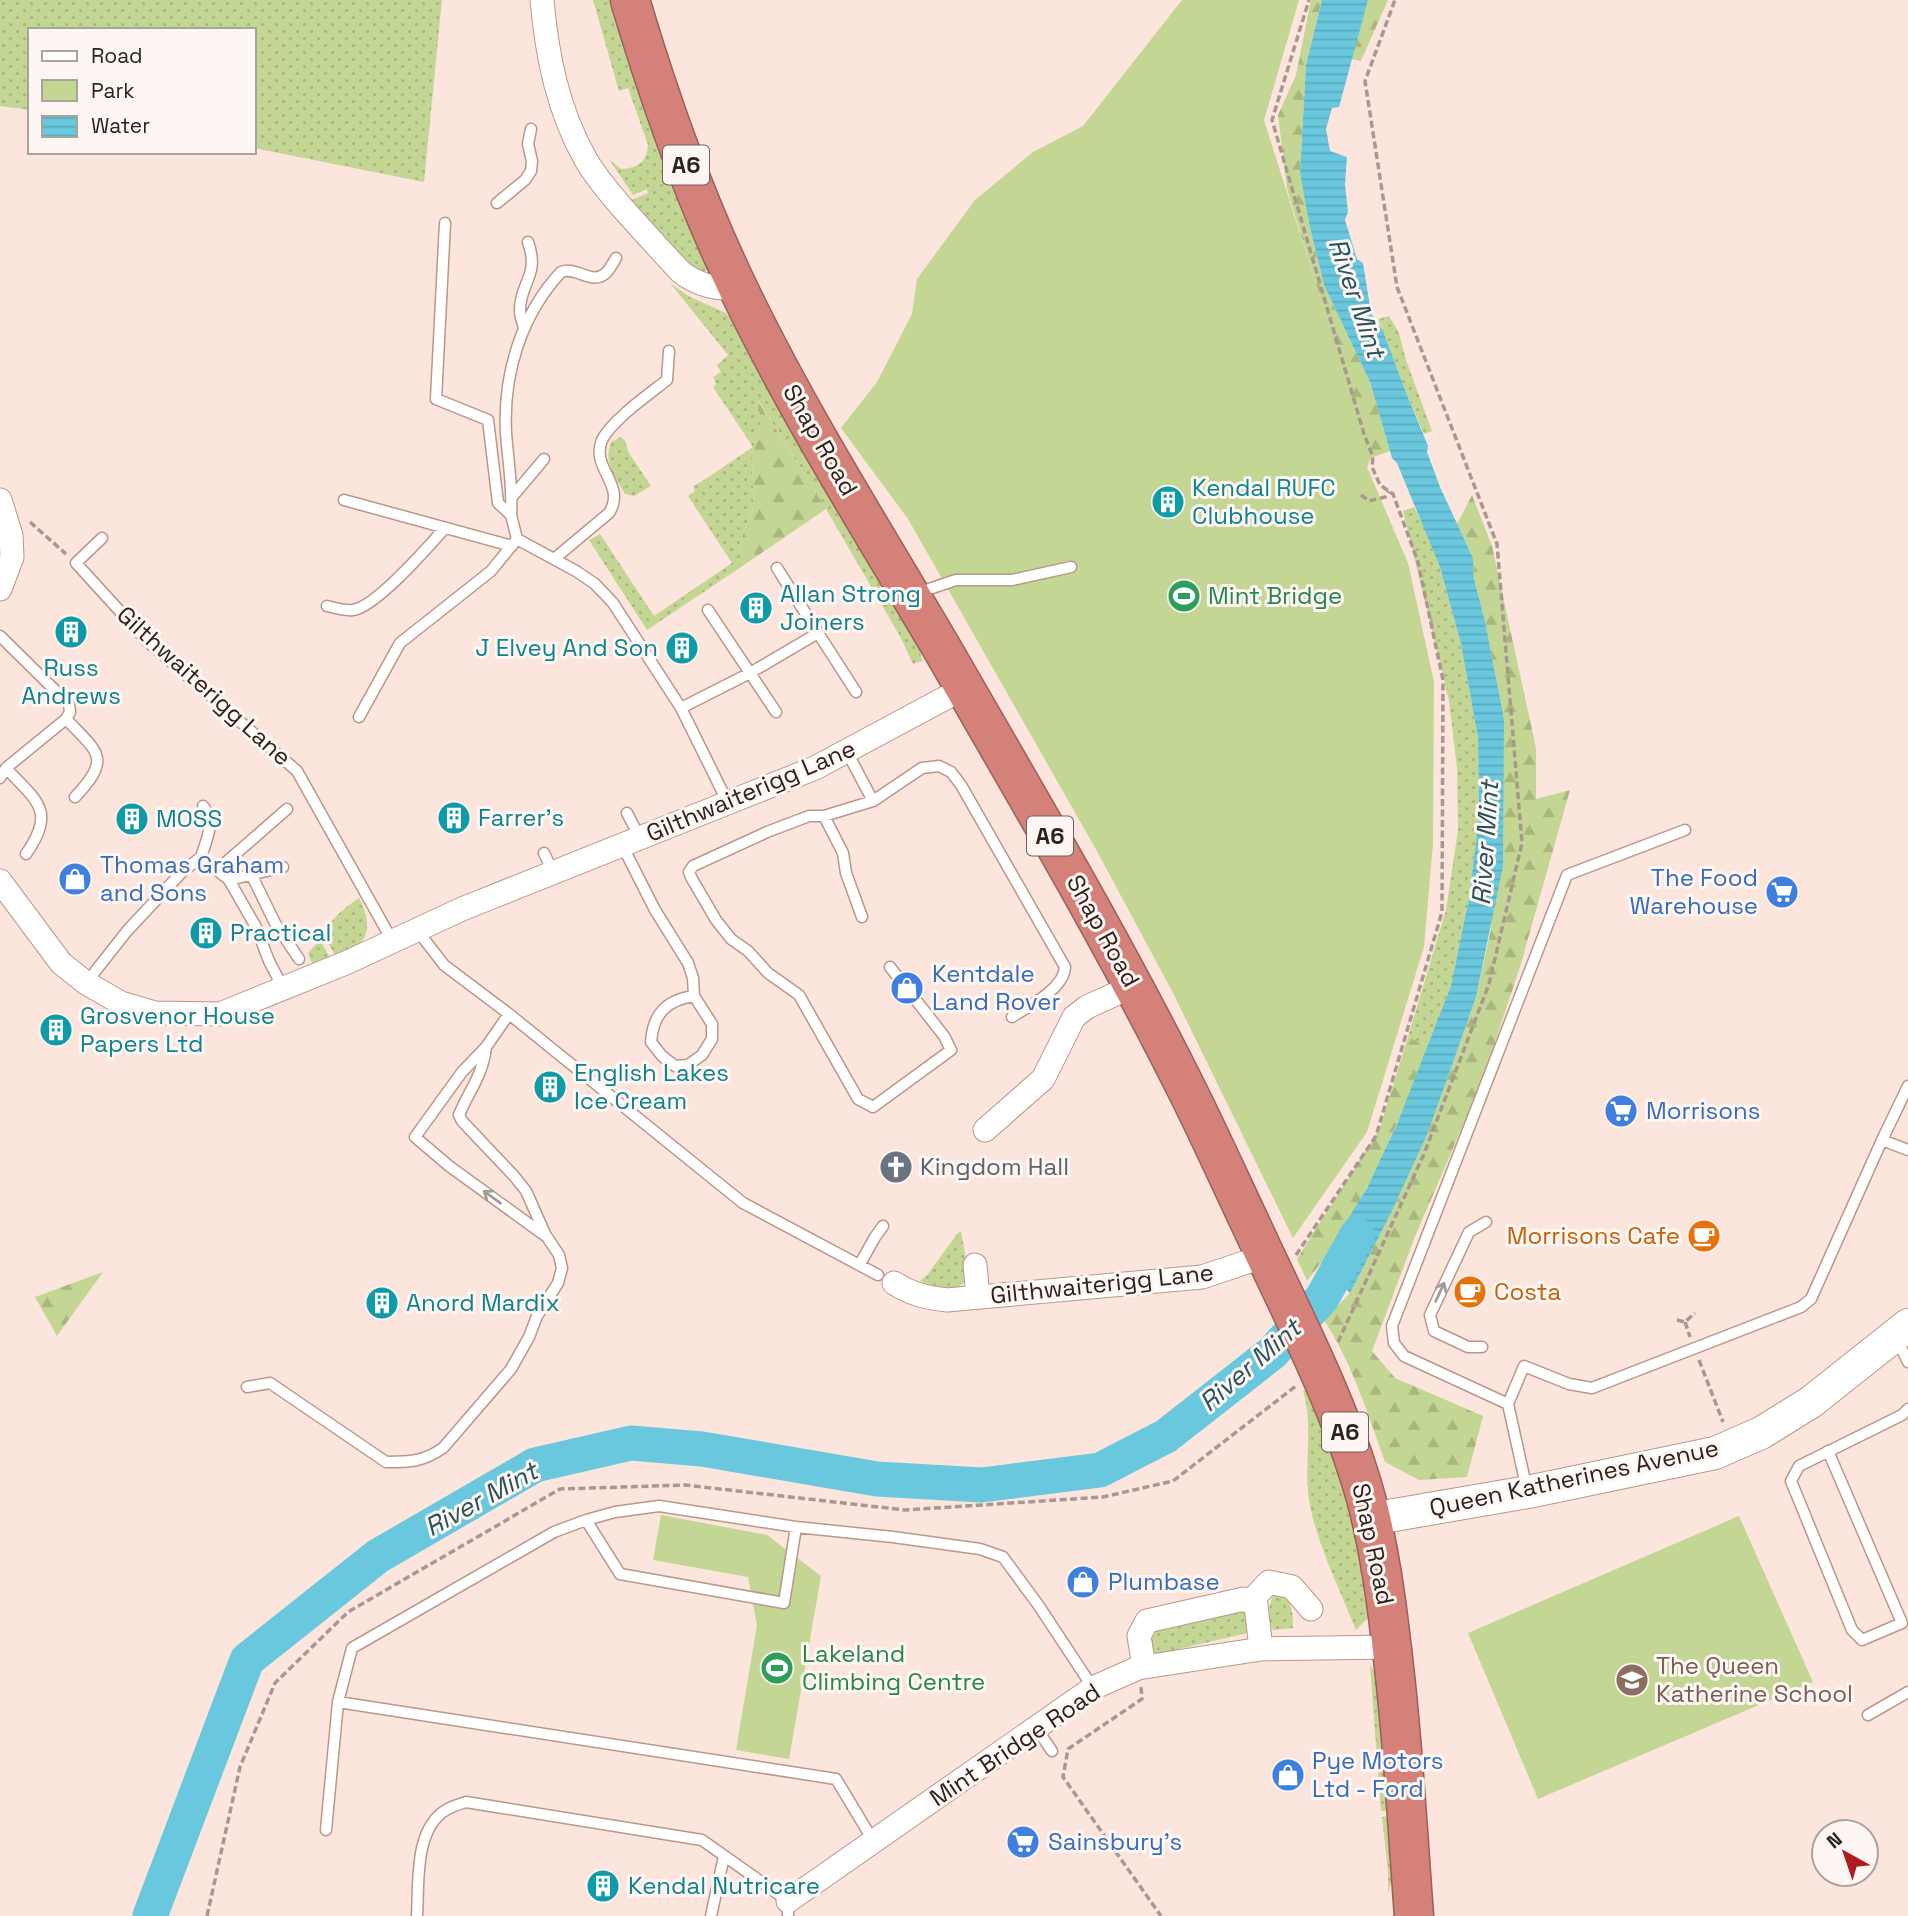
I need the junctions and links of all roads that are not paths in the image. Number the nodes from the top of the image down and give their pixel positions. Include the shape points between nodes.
1 (542, 0) edge
2 (630, 0) edge
3 (531, 129) dead end
4 (497, 203) dead end
5 (445, 223) dead end
6 (528, 242) dead end
7 (616, 258) dead end
8 (737, 287) junction
9 (524, 327) junction
10 (670, 351) dead end
11 (544, 459) dead end
12 (512, 497) junction
13 (0, 500) edge
14 (344, 500) dead end
15 (511, 515) junction
16 (445, 528) junction
17 (102, 538) dead end
18 (515, 542) junction
19 (554, 559) junction
20 (1071, 567) dead end
21 (777, 568) dead end
22 (0, 589) edge
23 (912, 600) junction
24 (327, 606) dead end
25 (708, 610) dead end
26 (818, 633) junction
27 (0, 636) edge
28 (750, 673) junction
29 (964, 688) junction
30 (856, 692) dead end
31 (681, 708) junction
32 (776, 712) dead end
33 (359, 717) dead end
34 (66, 719) junction
35 (847, 752) junction
36 (3, 773) edge
37 (75, 797) dead end
38 (873, 801) junction
39 (728, 803) junction
40 (203, 806) dead end
41 (287, 809) dead end
42 (627, 813) dead end
43 (824, 816) junction
44 (1685, 830) dead end
45 (631, 842) junction
46 (26, 854) dead end
47 (201, 857) junction
48 (283, 867) dead end
49 (217, 870) junction
50 (251, 874) junction
51 (229, 880) junction
52 (0, 881) edge
53 (862, 917) dead end
54 (417, 930) junction
55 (393, 942) junction
56 (299, 959) dead end
57 (890, 967) dead end
58 (86, 983) junction
59 (1133, 986) junction
60 (283, 988) junction
61 (694, 996) junction
62 (509, 1014) junction
63 (1012, 1017) dead end
64 (963, 1044) dead end
65 (485, 1047) junction
66 (951, 1050) junction
67 (1908, 1086) edge
68 (985, 1130) dead end
69 (1882, 1140) junction
70 (1908, 1150) edge
71 (1486, 1222) dead end
72 (883, 1226) dead end
73 (547, 1237) junction
74 (1282, 1254) junction
75 (860, 1264) junction
76 (975, 1265) dead end
77 (886, 1279) joint
78 (978, 1297) junction
79 (1904, 1341) edge
80 (1482, 1347) dead end
81 (247, 1387) dead end
82 (1508, 1404) junction
83 (1908, 1409) edge
84 (1828, 1451) junction
85 (1528, 1492) junction
86 (1371, 1519) junction
87 (586, 1520) junction
88 (796, 1527) junction
89 (1250, 1602) junction
90 (1311, 1609) dead end
91 (1392, 1647) junction
92 (1261, 1649) junction
93 (1141, 1668) junction
94 (1093, 1688) junction
95 (1908, 1692) edge
96 (338, 1702) junction
97 (1868, 1715) dead end
98 (1036, 1728) junction
99 (1052, 1751) dead end
100 (326, 1830) dead end
101 (874, 1842) junction
102 (724, 1856) junction
103 (788, 1909) edge
104 (416, 1916) edge
105 (711, 1916) edge
106 (1414, 1916) edge

1 - 8 street via 555,88 587,162 681,272 709,286
2 - 8 highway, Shap Road / A6 via 669,122
3 - 4 lane via 531,171
5 - 15 lane via 436,399 488,420 498,503
6 - 9 lane via 533,257 520,311
7 - 9 lane via 598,278 561,272
8 - 23 highway, Shap Road / A6
9 - 12 lane via 506,406
10 - 19 lane via 667,380 623,414 603,439 599,453 614,505
11 - 12 lane
12 - 15 lane
13 - 22 street via 11,535 12,557
14 - 16 lane
15 - 18 lane
16 - 18 lane
16 - 24 lane via 361,608 351,611
17 - 55 lane, Gilthwaiterigg Lane via 76,563 147,642 297,771
18 - 19 lane
18 - 33 lane via 491,571 400,643
19 - 31 lane via 595,584 612,603
20 - 23 lane via 1012,580 956,580
21 - 26 lane
23 - 29 highway, Shap Road / A6
25 - 28 lane
26 - 28 lane
26 - 30 lane
27 - 34 lane via 69,704
28 - 31 lane
28 - 32 lane
29 - 35 street, Gilthwaiterigg Lane
29 - 59 highway, Shap Road / A6
31 - 39 lane
34 - 36 lane
34 - 37 lane via 96,750 99,761
35 - 38 lane
35 - 39 street, Gilthwaiterigg Lane
36 - 46 lane via 39,805 42,823
38 - 43 lane
38 - 63 lane via 922,768 939,766 961,785 1065,967 1058,984
39 - 45 street, Gilthwaiterigg Lane
40 - 47 lane via 210,827
41 - 49 lane
42 - 45 lane
43 - 53 lane via 844,853
43 - 66 lane via 809,816 693,866 692,879 731,939 799,995 858,1099 873,1107
44 - 82 lane via 1567,875 1392,1326 1394,1343 1404,1356
45 - 54 street, Gilthwaiterigg Lane via 549,863
45 - 61 lane via 655,910 690,967
47 - 49 lane
47 - 58 lane via 127,931
48 - 50 lane
49 - 51 lane
50 - 51 lane
50 - 56 lane
51 - 60 lane
52 - 58 street, Gilthwaiterigg Lane via 61,963
54 - 55 street, Gilthwaiterigg Lane
54 - 62 lane, Gilthwaiterigg Lane via 444,965
55 - 60 street, Gilthwaiterigg Lane
57 - 66 lane
58 - 60 street, Gilthwaiterigg Lane via 121,1003 155,1013 190,1015 226,1012
59 - 68 street via 1074,1017 1043,1079
59 - 74 highway, Shap Road / A6 via 1191,1098
61 - 61 lane via 666,1006 652,1027 651,1042 675,1066 688,1065 702,1055 712,1039 712,1024
62 - 65 lane
62 - 75 lane, Gilthwaiterigg Lane via 743,1203
64 - 66 lane
65 - 73 lane via 477,1082 459,1115 526,1191
73 -> 65 lane via 415,1137
67 - 69 lane
69 - 70 lane
69 - 82 lane via 1811,1299 1801,1307 1592,1388 1524,1366
80 -> 71 lane via 1468,1347 1434,1331 1430,1314 1469,1231
72 - 75 lane
73 - 81 lane via 559,1255 561,1276 529,1337 511,1370 460,1430 430,1457 386,1462 270,1383
74 - 78 street, Gilthwaiterigg Lane via 1202,1278
74 - 86 highway, Shap Road / A6 via 1288,1302 1323,1347
75 - 77 lane, Gilthwaiterigg Lane
76 - 78 street, Gilthwaiterigg Lane
77 - 78 street, Gilthwaiterigg Lane via 927,1298
79 - 85 street, Queen Katherines Avenue via 1761,1433 1714,1453
82 - 85 lane
83 - 84 lane
84 - 84 lane via 1799,1466 1791,1481 1852,1630 1862,1640 1902,1623
85 - 86 street, Queen Katherines Avenue
86 - 91 highway, Shap Road / A6
87 - 88 lane via 659,1506
87 - 88 lane via 620,1574 784,1603
87 - 96 lane via 525,1547 352,1648
88 - 94 lane via 980,1549 1003,1557
89 - 90 street via 1269,1582 1292,1587
89 - 92 street via 1256,1605
89 - 93 street via 1244,1599 1147,1621 1139,1636
91 - 92 street, Mint Bridge Road
91 - 106 highway, Shap Road / A6
92 - 93 street, Mint Bridge Road
93 - 94 street, Mint Bridge Road
94 - 98 street, Mint Bridge Road
95 - 97 lane
96 - 100 lane
96 - 101 lane via 836,1779
98 - 99 lane
98 - 101 street, Mint Bridge Road
101 - 103 street, Mint Bridge Road
102 - 103 lane
102 - 104 lane via 702,1840 466,1802 446,1810 429,1826 421,1849
102 - 105 lane

